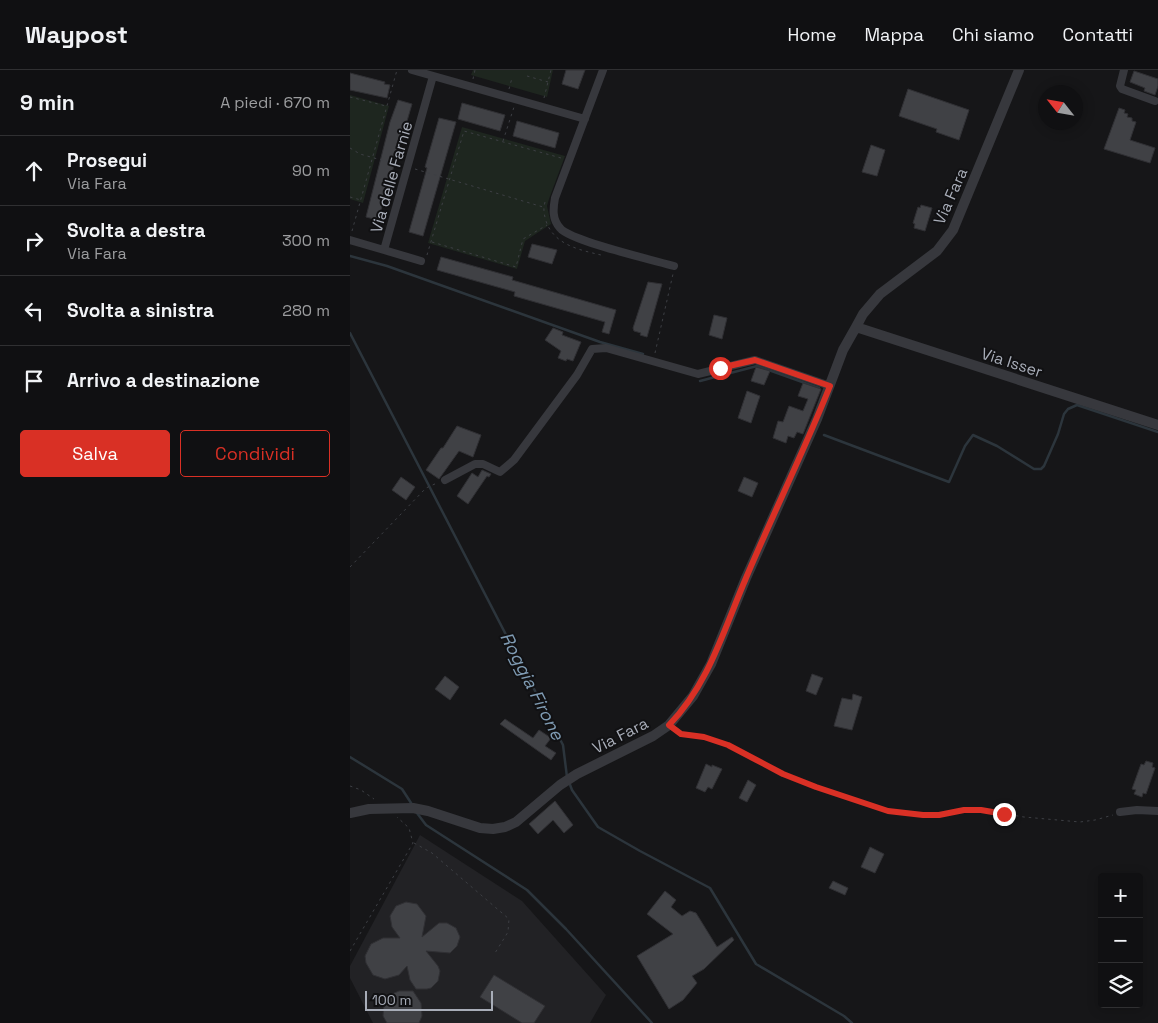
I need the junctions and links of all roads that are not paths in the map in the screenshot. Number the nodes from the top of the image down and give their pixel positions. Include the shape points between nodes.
1 (412, 70) edge
2 (603, 70) edge
3 (1019, 70) edge
4 (1124, 70) edge
5 (433, 76) junction
6 (1154, 101) dead end
7 (585, 119) junction
8 (350, 240) edge
9 (384, 250) junction
10 (421, 261) road end
11 (673, 270) road end
12 (856, 326) junction
13 (830, 386) junction
14 (1158, 425) edge
15 (445, 480) dead end
16 (1158, 811) edge
17 (1120, 812) road end
18 (350, 813) edge

1 - 5 street
2 - 7 street
3 - 12 street, Via Fara via 952,230 937,251 880,294
4 - 6 street via 1122,89
5 - 7 street
5 - 9 street, Via delle Farnie
7 - 11 street via 553,209 559,228 575,238
8 - 9 street, Via delle Farnie
9 - 10 street
12 - 13 street, Via Fara
12 - 14 street, Via Isser
13 - 15 street via 755,360 698,374 606,348 592,349 577,375 514,460 500,472 475,464
13 - 18 street, Via Fara via 711,664 690,701 669,725 577,774 505,827 493,830 480,828 413,808
16 - 17 street

